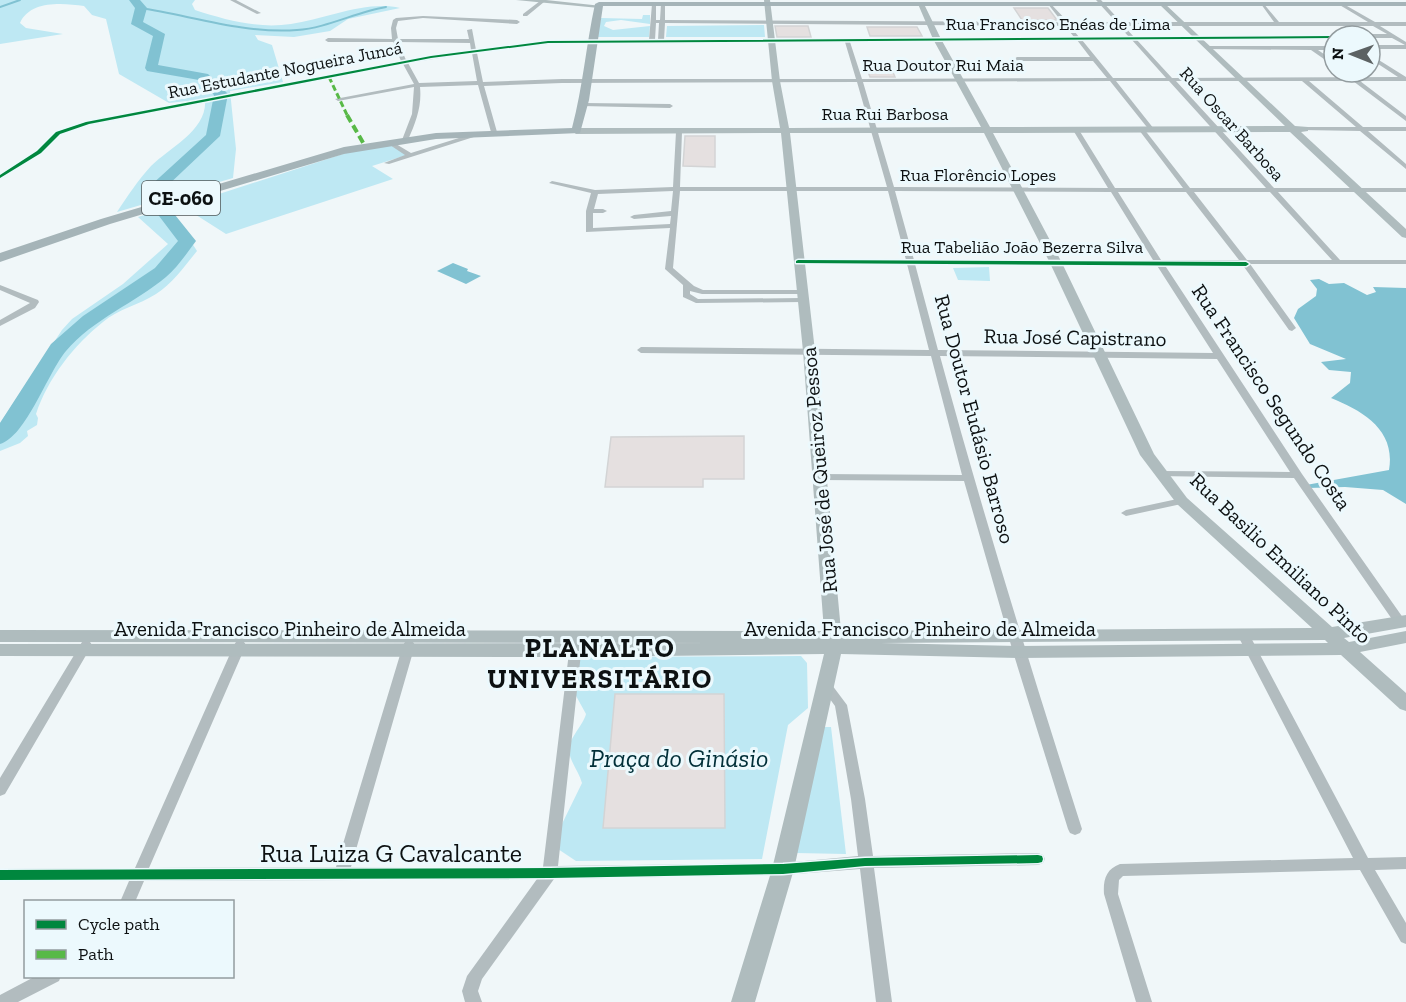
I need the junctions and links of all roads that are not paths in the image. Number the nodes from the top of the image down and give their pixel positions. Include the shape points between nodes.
1 (232, 0) edge
2 (519, 0) edge
3 (541, 1) edge
4 (558, 2) edge
5 (1194, 2) edge
6 (767, 3) edge
7 (890, 3) edge
8 (987, 3) edge
9 (1100, 3) edge
10 (1165, 3) edge
11 (1050, 4) junction
12 (1258, 4) edge
13 (1335, 4) junction
14 (1406, 4) edge
15 (599, 5) junction
16 (659, 5) junction
17 (922, 5) junction
18 (259, 13) dead end
19 (525, 15) dead end
20 (518, 22) dead end
21 (653, 23) junction
22 (663, 23) junction
23 (772, 23) junction
24 (809, 23) junction
25 (861, 23) junction
26 (1374, 23) junction
27 (930, 24) junction
28 (1065, 24) junction
29 (1119, 24) junction
30 (1188, 24) junction
31 (1278, 24) junction
32 (1406, 24) edge
33 (470, 30) dead end
34 (1382, 36) edge
35 (1394, 36) junction
36 (1406, 36) edge
37 (1322, 37) edge
38 (1077, 38) junction
39 (1132, 38) junction
40 (1202, 38) junction
41 (592, 39) junction
42 (652, 39) junction
43 (661, 39) junction
44 (775, 39) junction
45 (937, 39) junction
46 (328, 40) dead end
47 (394, 40) junction
48 (813, 40) junction
49 (847, 40) junction
50 (868, 40) junction
51 (472, 41) junction
52 (1406, 46) edge
53 (1382, 47) edge
54 (1312, 48) junction
55 (1322, 48) edge
56 (1213, 49) junction
57 (475, 52) junction
58 (1322, 55) edge
59 (1017, 59) dead end
60 (1093, 59) junction
61 (405, 62) junction
62 (1382, 64) edge
63 (1239, 79) junction
64 (1253, 79) junction
65 (1303, 79) junction
66 (1322, 79) edge
67 (1382, 79) edge
68 (1405, 79) edge
69 (858, 80) junction
70 (959, 80) junction
71 (1109, 80) junction
72 (1171, 80) junction
73 (585, 81) junction
74 (776, 81) junction
75 (481, 83) junction
76 (1360, 84) edge
77 (417, 86) junction
78 (338, 99) dead end
79 (584, 105) junction
80 (670, 106) dead end
81 (1406, 119) edge
82 (1216, 129) junction
83 (1294, 129) junction
84 (1305, 129) junction
85 (1360, 129) junction
86 (1406, 129) edge
87 (785, 130) junction
88 (875, 130) junction
89 (1076, 130) junction
90 (1147, 130) junction
91 (988, 131) junction
92 (494, 132) junction
93 (576, 132) junction
94 (679, 132) junction
95 (481, 133) junction
96 (405, 140) junction
97 (389, 142) junction
98 (410, 155) junction
99 (1396, 158) junction
100 (1406, 158) edge
101 (387, 163) dead end
102 (1406, 166) edge
103 (0, 177) edge
104 (552, 183) dead end
105 (675, 189) junction
106 (791, 189) junction
107 (1272, 189) junction
108 (1358, 189) junction
109 (1369, 189) junction
110 (890, 190) junction
111 (1018, 190) junction
112 (1115, 190) junction
113 (1190, 190) junction
114 (1406, 190) edge
115 (595, 192) junction
116 (590, 211) junction
117 (603, 211) dead end
118 (675, 213) junction
119 (634, 217) dead end
120 (1406, 223) edge
121 (674, 226) junction
122 (1406, 235) edge
123 (0, 258) edge
124 (798, 262) junction
125 (911, 262) junction
126 (1406, 262) edge
127 (1056, 263) junction
128 (1159, 263) junction
129 (1339, 263) junction
130 (1246, 264) junction
131 (687, 284) junction
132 (0, 287) edge
133 (802, 296) junction
134 (0, 323) edge
135 (1292, 328) dead end
136 (641, 350) dead end
137 (809, 351) junction
138 (934, 353) junction
139 (1100, 356) junction
140 (1220, 356) junction
141 (1161, 474) junction
142 (1297, 475) junction
143 (819, 477) junction
144 (968, 478) junction
145 (1182, 501) junction
146 (1126, 513) dead end
147 (1404, 627) edge
148 (1329, 634) junction
149 (0, 636) edge
150 (1247, 642) junction
151 (241, 643) junction
152 (410, 643) junction
153 (834, 643) junction
154 (86, 644) junction
155 (576, 644) junction
156 (1016, 644) junction
157 (1344, 649) junction
158 (0, 650) edge
159 (825, 684) junction
160 (1406, 704) edge
161 (0, 790) edge
162 (1075, 829) dead end
163 (1038, 859) dead end
164 (865, 862) junction
165 (1406, 862) edge
166 (1364, 863) junction
167 (783, 869) junction
168 (342, 873) junction
169 (550, 873) junction
170 (0, 875) edge
171 (139, 875) junction
172 (129, 900) edge
173 (1406, 937) edge
174 (49, 978) edge
175 (2, 1002) edge
176 (474, 1002) edge
177 (743, 1002) edge
178 (884, 1002) edge
179 (1144, 1002) edge

1 - 18 street
2 - 3 main road
3 - 4 main road
3 - 19 street
4 - 15 main road
5 - 10 main road
5 - 12 main road
6 - 7 main road
6 - 16 main road
6 - 23 main road, Rua José de Queiroz Pessoa
7 - 17 main road
8 - 11 main road
8 - 17 main road
9 - 10 main road
9 - 11 main road
9 - 29 street, Rua Oscar Barbosa
10 - 12 main road
10 - 30 main road
11 - 28 street
12 - 13 main road
12 - 31 street
13 - 14 main road
13 - 26 street
15 - 16 main road
15 - 41 main road
16 - 21 street
16 - 22 street
17 - 27 main road, Rua Basilio Emiliano Pinto
20 - 47 street via 406,17 395,21
21 - 22 street
21 - 42 street
22 - 23 street
22 - 43 street
23 - 24 street
23 - 44 main road, Rua José de Queiroz Pessoa
24 - 25 street
24 - 48 street
25 - 27 street
25 - 50 street
26 - 31 street
26 - 32 street
26 - 35 street
27 - 28 street
27 - 45 main road, Rua Basilio Emiliano Pinto
28 - 29 street
28 - 38 street
29 - 30 street
29 - 39 street, Rua Oscar Barbosa
30 - 31 street
30 - 40 main road
33 - 51 street
34 - 35 street
35 - 36 street
35 - 52 street
37 - 40 street, Rua Francisco Enéas de Lima
38 - 39 street, Rua Francisco Enéas de Lima
38 - 45 street, Rua Francisco Enéas de Lima
38 - 60 street
39 - 40 street, Rua Francisco Enéas de Lima
39 - 72 street, Rua Oscar Barbosa
40 - 56 main road
41 - 42 street, Rua Estudante Nogueira Juncá
41 - 57 street, Rua Estudante Nogueira Juncá
41 - 73 main road
42 - 43 street, Rua Estudante Nogueira Juncá
43 - 44 street, Rua Francisco Enéas de Lima
44 - 48 street, Rua Francisco Enéas de Lima
44 - 74 main road, Rua José de Queiroz Pessoa
45 - 50 street, Rua Francisco Enéas de Lima
45 - 70 main road, Rua Basilio Emiliano Pinto
46 - 47 street
47 - 51 street
47 - 61 street
48 - 49 street, Rua Francisco Enéas de Lima
49 - 50 street, Rua Francisco Enéas de Lima
49 - 69 street, Rua Doutor Eudásio Barroso
51 - 57 street
52 - 53 street
54 - 55 street
54 - 56 street
54 - 58 street
56 - 63 main road
56 - 64 main road
57 - 61 street, Rua Estudante Nogueira Juncá
57 - 75 street
59 - 60 street
60 - 71 street
61 - 77 street
61 - 103 street, Rua Estudante Nogueira Juncá via 77,126 58,133 39,152
62 - 68 street
63 - 64 street, Rua Doutor Rui Maia
63 - 72 street, Rua Doutor Rui Maia
63 - 83 main road
64 - 65 street, Rua Doutor Rui Maia
64 - 84 main road
65 - 66 street, Rua Doutor Rui Maia
65 - 85 street
67 - 68 street, Rua Doutor Rui Maia
69 - 70 street, Rua Doutor Rui Maia
69 - 74 street, Rua Doutor Rui Maia
69 - 88 street, Rua Doutor Eudásio Barroso
70 - 71 street, Rua Doutor Rui Maia
70 - 91 main road, Rua Basilio Emiliano Pinto
71 - 72 street, Rua Doutor Rui Maia
71 - 90 street
72 - 82 street, Rua Oscar Barbosa
73 - 74 street, Rua Doutor Rui Maia
73 - 75 street, Rua Doutor Rui Maia
73 - 79 main road
74 - 87 main road, Rua José de Queiroz Pessoa
75 - 77 street, Rua Doutor Rui Maia
75 - 92 street
76 - 81 street
77 - 78 street, Rua Doutor Rui Maia
77 - 96 street via 416,116
79 - 80 street
79 - 93 main road
82 - 83 main road, Rua Rui Barbosa
82 - 90 main road, Rua Rui Barbosa
82 - 107 street, Rua Oscar Barbosa
83 - 84 main road, Rua Rui Barbosa
83 - 108 main road
84 - 85 street, Rua Rui Barbosa
84 - 109 main road
85 - 86 street, Rua Rui Barbosa
85 - 99 street
87 - 88 main road, Rua Rui Barbosa
87 - 94 main road, Rua Rui Barbosa
87 - 106 main road, Rua José de Queiroz Pessoa
88 - 91 main road, Rua Rui Barbosa
88 - 110 street, Rua Doutor Eudásio Barroso
89 - 90 main road, Rua Rui Barbosa
89 - 91 main road, Rua Rui Barbosa
89 - 112 street, Rua Francisco Segundo Costa
90 - 113 street
91 - 111 main road, Rua Basilio Emiliano Pinto
92 - 93 main road, Rua Rui Barbosa / CE-060
92 - 95 main road, Rua Rui Barbosa / CE-060
93 - 94 main road, Rua Rui Barbosa
94 - 105 street
95 - 96 main road, Rua Rui Barbosa / CE-060
95 - 98 street
96 - 97 main road, Rua Rui Barbosa / CE-060
97 - 98 street
97 - 123 main road, Rua Rui Barbosa / CE-060 via 304,161 124,215
98 - 101 street
99 - 100 street
99 - 102 street
104 - 115 street, Rua Florêncio Lopes
105 - 106 street, Rua Florêncio Lopes
105 - 115 street, Rua Florêncio Lopes
105 - 118 street
106 - 110 street, Rua Florêncio Lopes
106 - 124 main road, Rua José de Queiroz Pessoa
107 - 108 street, Rua Florêncio Lopes
107 - 113 street, Rua Florêncio Lopes
107 - 129 street, Rua Oscar Barbosa
108 - 109 street, Rua Florêncio Lopes
108 - 122 main road
109 - 114 street, Rua Florêncio Lopes
109 - 120 main road
110 - 111 street, Rua Florêncio Lopes
110 - 125 street, Rua Doutor Eudásio Barroso
111 - 112 street, Rua Florêncio Lopes
111 - 127 main road, Rua Basilio Emiliano Pinto
112 - 113 street, Rua Florêncio Lopes
112 - 128 street, Rua Francisco Segundo Costa
113 - 130 street
115 - 116 street
116 - 117 street
116 - 121 street via 588,229 592,231
118 - 119 street
118 - 121 street
121 - 131 street via 668,268
124 - 125 street, Rua Tabelião João Bezerra Silva
124 - 133 main road, Rua José de Queiroz Pessoa
125 - 127 street, Rua Tabelião João Bezerra Silva
125 - 138 street, Rua Doutor Eudásio Barroso
126 - 129 street, Rua Tabelião João Bezerra Silva
127 - 128 street, Rua Tabelião João Bezerra Silva
127 - 139 main road, Rua Basilio Emiliano Pinto
128 - 130 street, Rua Tabelião João Bezerra Silva
128 - 140 street, Rua Francisco Segundo Costa
129 - 130 street, Rua Tabelião João Bezerra Silva
130 - 135 street
131 - 133 street via 696,291 709,293
131 - 133 street via 686,295 696,301
132 - 134 street via 35,302
133 - 137 main road, Rua José de Queiroz Pessoa
136 - 137 street, Rua José Capistrano
137 - 138 street, Rua José Capistrano
137 - 143 main road, Rua José de Queiroz Pessoa
138 - 139 street, Rua José Capistrano
138 - 144 street, Rua Doutor Eudásio Barroso
139 - 140 street, Rua José Capistrano
139 - 141 main road, Rua Basilio Emiliano Pinto via 1147,455
140 - 142 street, Rua Francisco Segundo Costa
141 - 142 street
141 - 145 main road, Rua Basilio Emiliano Pinto
142 - 147 street, Rua Francisco Segundo Costa
143 - 144 street
143 - 153 main road, Rua José de Queiroz Pessoa
144 - 156 street, Rua Doutor Eudásio Barroso
145 - 146 street
145 - 148 main road, Rua Basilio Emiliano Pinto
147 - 148 main road, Avenida Francisco Pinheiro de Almeida
147 - 157 main road, Avenida Francisco Pinheiro de Almeida
148 - 150 main road, Avenida Francisco Pinheiro de Almeida
148 - 157 main road, Rua Basilio Emiliano Pinto
149 - 154 main road, Avenida Francisco Pinheiro de Almeida
150 - 156 main road, Avenida Francisco Pinheiro de Almeida
150 - 157 main road, Avenida Francisco Pinheiro de Almeida
150 - 166 street
151 - 152 main road, Avenida Francisco Pinheiro de Almeida
151 - 154 main road, Avenida Francisco Pinheiro de Almeida
151 - 171 street
152 - 155 main road, Avenida Francisco Pinheiro de Almeida
152 - 168 street
153 - 155 main road, Avenida Francisco Pinheiro de Almeida
153 - 156 main road, Avenida Francisco Pinheiro de Almeida
153 - 159 main road, Rua José de Queiroz Pessoa
154 - 158 main road, Avenida Francisco Pinheiro de Almeida
154 - 161 street
155 - 169 street
156 - 162 street, Rua Doutor Eudásio Barroso
157 - 160 main road, Rua Basilio Emiliano Pinto
159 - 164 street via 841,705
159 - 167 main road, Rua José de Queiroz Pessoa
163 - 164 street, Rua Luiza G Cavalcante
164 - 167 street, Rua Luiza G Cavalcante
164 - 178 street
165 - 166 street
166 - 173 street
166 - 179 street via 1120,870 1110,882 1111,894
167 - 169 street, Rua Luiza G Cavalcante
167 - 177 main road, Rua José de Queiroz Pessoa
168 - 169 street, Rua Luiza G Cavalcante
168 - 171 street, Rua Luiza G Cavalcante
169 - 176 street via 476,974 469,988
170 - 171 street, Rua Luiza G Cavalcante
171 - 172 street
174 - 175 street

